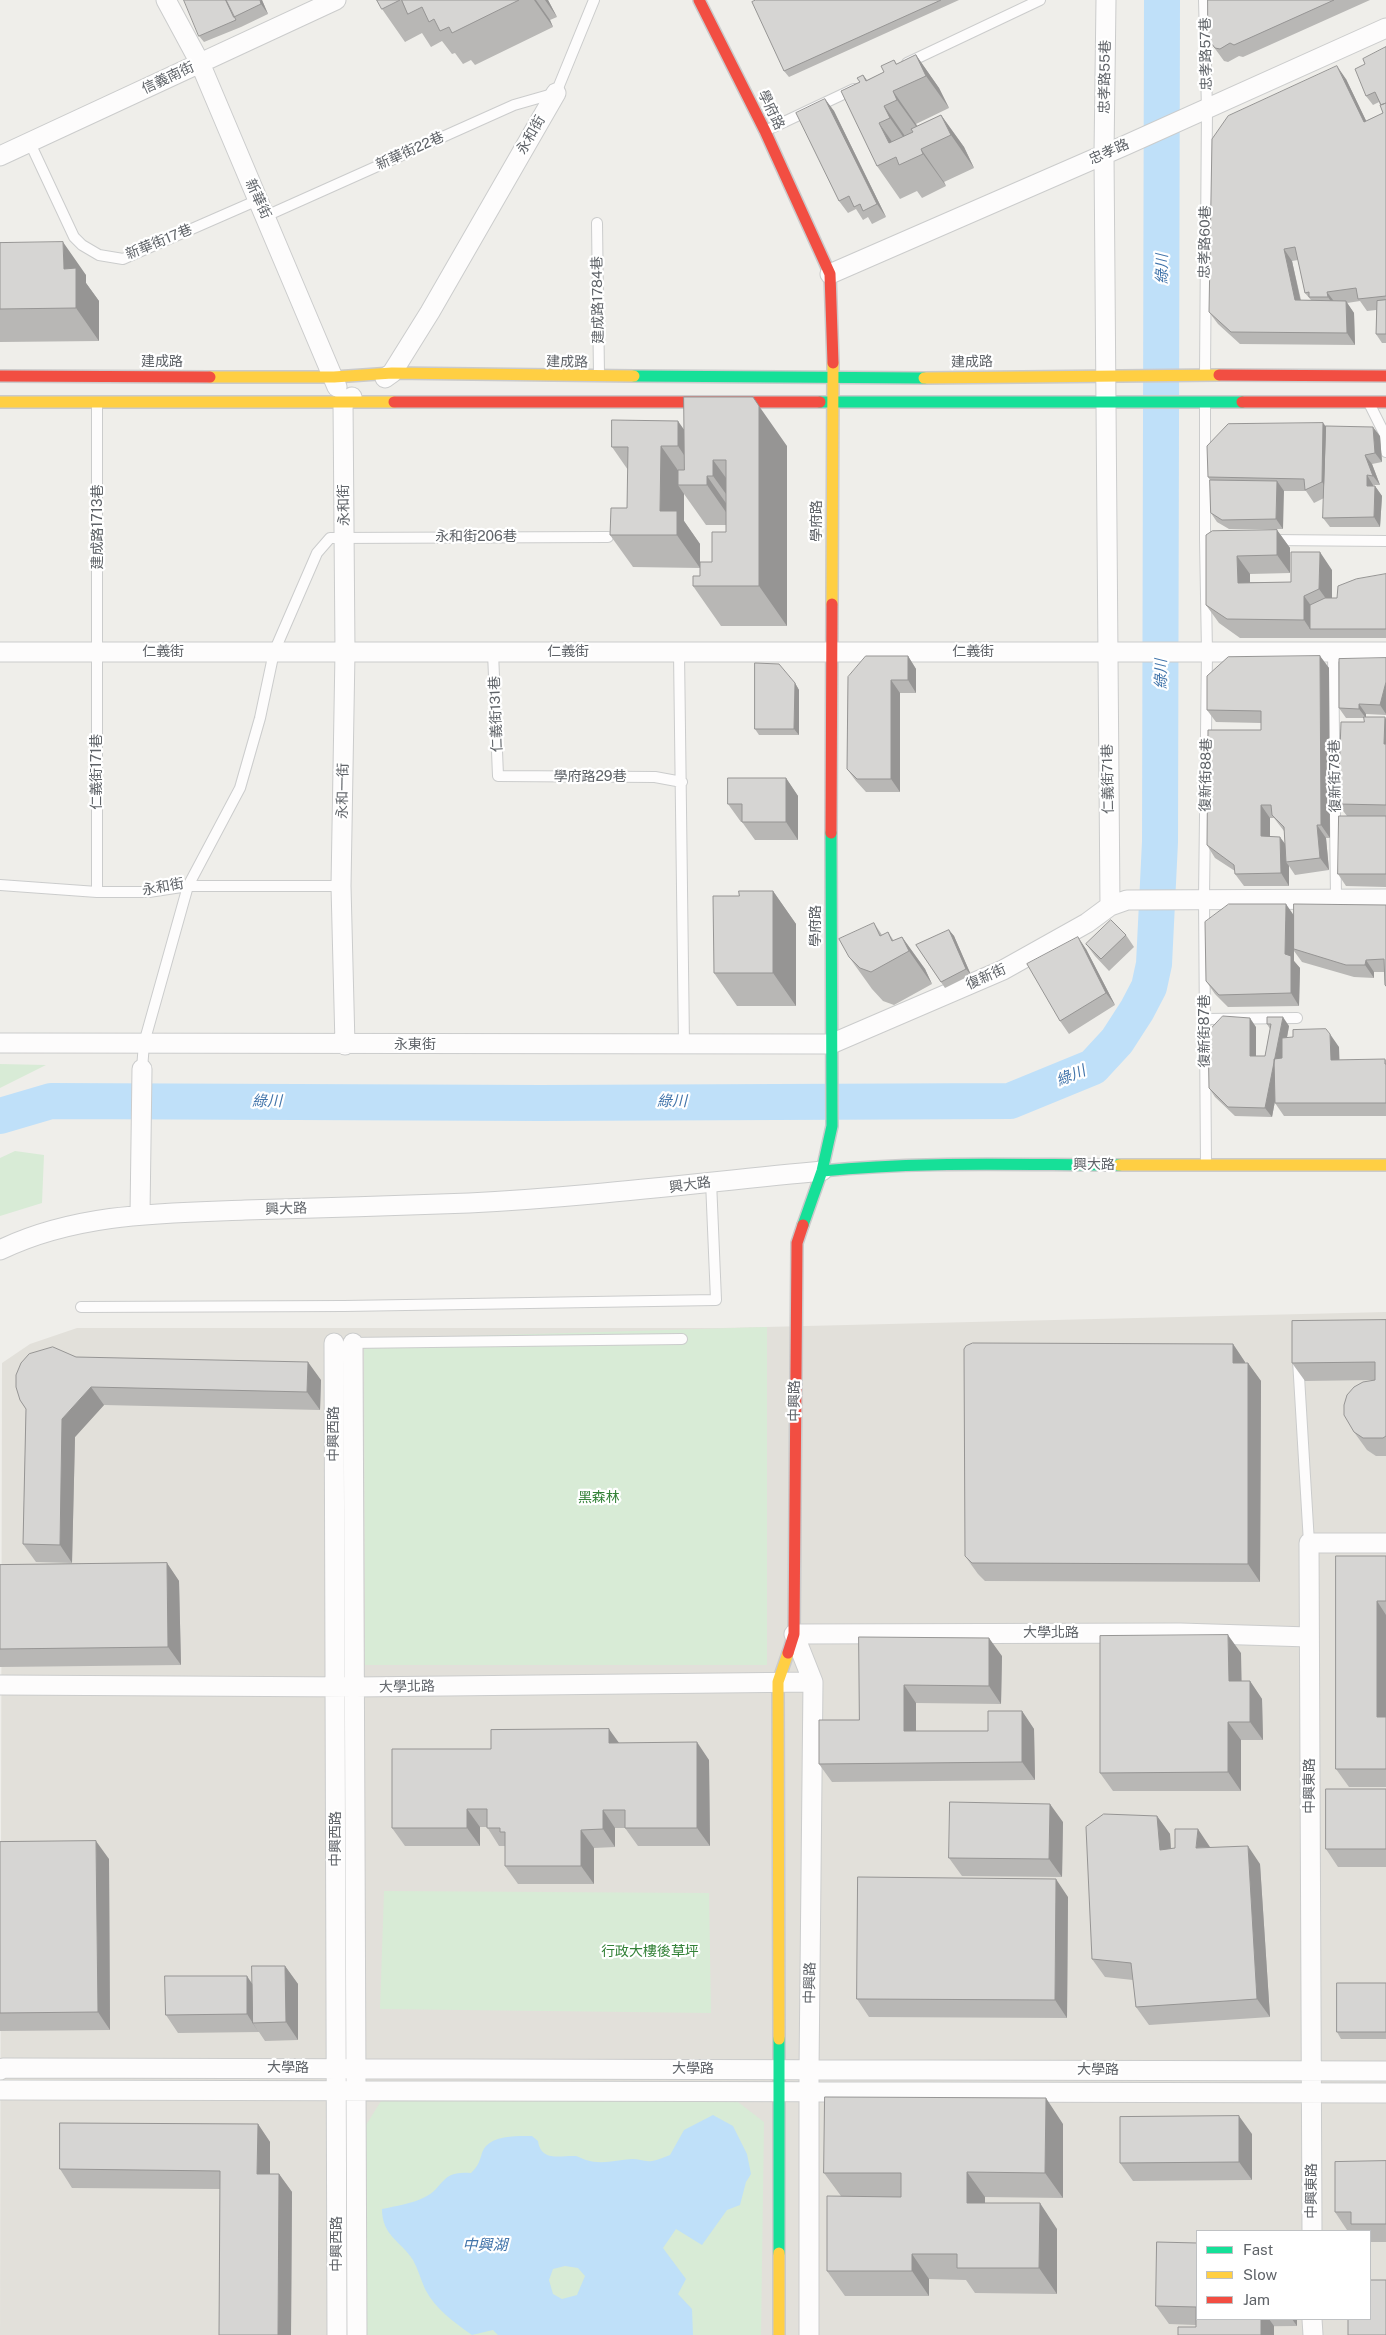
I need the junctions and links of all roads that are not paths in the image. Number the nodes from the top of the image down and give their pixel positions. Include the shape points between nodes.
1 (166, 0) edge
2 (336, 0) edge
3 (594, 0) edge
4 (699, 0) edge
5 (1040, 0) edge
6 (1106, 0) edge
7 (1204, 0) edge
8 (1386, 28) edge
9 (200, 63) junction
10 (898, 68) edge
11 (862, 85) edge
12 (556, 94) junction
13 (1207, 108) junction
14 (765, 131) junction
15 (30, 143) junction
16 (1104, 154) junction
17 (0, 156) edge
18 (262, 208) junction
19 (597, 223) dead end
20 (830, 274) junction
21 (392, 374) junction
22 (0, 376) edge
23 (1107, 376) junction
24 (1386, 376) edge
25 (334, 377) junction
26 (599, 377) junction
27 (834, 378) junction
28 (1205, 389) junction
29 (0, 402) edge
30 (98, 402) junction
31 (343, 402) junction
32 (1368, 402) junction
33 (1386, 402) edge
34 (833, 403) junction
35 (1107, 403) junction
36 (1386, 452) edge
37 (344, 537) junction
38 (608, 537) dead end
39 (1209, 539) joint
40 (1262, 540) edge
41 (1386, 541) edge
42 (0, 652) edge
43 (98, 652) junction
44 (274, 652) junction
45 (344, 652) junction
46 (493, 652) junction
47 (679, 652) junction
48 (831, 652) junction
49 (1207, 652) junction
50 (1386, 652) edge
51 (1108, 653) junction
52 (1333, 653) junction
53 (498, 776) joint
54 (682, 782) junction
55 (0, 886) edge
56 (188, 886) junction
57 (341, 886) junction
58 (96, 892) junction
59 (1204, 898) junction
60 (1336, 898) junction
61 (1386, 899) edge
62 (1110, 906) junction
63 (1297, 1018) dead end
64 (1205, 1019) junction
65 (0, 1043) edge
66 (144, 1043) junction
67 (831, 1044) junction
68 (345, 1045) junction
69 (684, 1045) junction
70 (142, 1069) joint
71 (1206, 1164) junction
72 (1386, 1165) edge
73 (822, 1172) junction
74 (711, 1181) junction
75 (140, 1214) junction
76 (0, 1250) edge
77 (81, 1307) dead end
78 (682, 1339) dead end
79 (334, 1343) joint
80 (353, 1343) junction
81 (1297, 1351) edge
82 (1309, 1543) junction
83 (1386, 1543) edge
84 (794, 1634) junction
85 (1309, 1637) junction
86 (778, 1682) junction
87 (813, 1682) junction
88 (0, 1685) edge
89 (335, 1688) junction
90 (355, 1688) junction
91 (337, 2068) junction
92 (357, 2068) junction
93 (0, 2070) edge
94 (779, 2070) junction
95 (809, 2070) junction
96 (1312, 2070) junction
97 (1386, 2071) edge
98 (0, 2090) edge
99 (336, 2090) junction
100 (357, 2090) junction
101 (779, 2092) junction
102 (809, 2092) junction
103 (1312, 2093) junction
104 (1386, 2093) edge
105 (1312, 2230) edge
106 (1312, 2320) edge
107 (338, 2335) edge
108 (357, 2335) edge
109 (779, 2335) edge
110 (810, 2335) edge
111 (1312, 2335) edge

1 - 9 street, 新華街
2 - 9 street, 信義南街
3 - 12 lane, 永和街
4 - 14 street, 學府路
5 - 10 lane
6 - 16 street, 忠孝路55巷
7 - 13 lane, 忠孝路57巷
8 - 13 street, 忠孝路
9 - 15 street, 信義南街
9 - 18 street, 新華街
11 - 14 lane
12 - 18 lane, 新華街22巷 via 514,105
12 - 21 street, 永和街
13 - 16 street, 忠孝路
13 - 28 lane, 忠孝路60巷
14 - 20 street, 學府路
15 - 17 street, 信義南街
15 - 18 lane, 新華街17巷 via 74,237 99,255 123,259
16 - 20 street, 忠孝路
16 - 23 street
18 - 25 street, 新華街
19 - 26 lane, 建成路1784巷
20 - 27 street, 學府路
21 - 25 street, 建成路
21 - 26 street, 建成路
21 - 31 street, 永和街
22 - 25 street, 建成路
23 - 27 street, 建成路
23 - 28 street, 建成路 via 1181,375
23 - 35 street
24 - 28 street
25 - 31 street, 新華街
26 - 27 street, 建成路
27 - 34 street, 學府路
28 - 32 street
28 - 35 street via 1181,403
28 - 39 lane, 忠孝路60巷
29 - 30 street
30 - 31 street
30 - 43 lane, 建成路1713巷
31 - 34 street
31 - 37 street, 永和街
32 - 33 street
32 - 36 lane via 1384,433
34 - 35 street
34 - 48 street, 學府路
35 - 51 street, 仁義街71巷
37 - 38 lane, 永和街206巷
37 - 44 lane, 永和街 via 330,538 317,553
37 - 45 street, 永和一街
39 - 49 lane, 復新街88巷
40 - 41 lane
42 - 43 street, 仁義街
43 - 44 street, 仁義街
43 - 58 lane, 仁義街171巷
44 - 45 street, 仁義街
44 - 56 lane, 永和街 via 240,788
45 - 46 street, 仁義街
45 - 57 street, 永和一街
46 - 47 street, 仁義街
46 - 53 lane, 仁義街131巷
47 - 48 street, 仁義街
47 - 54 lane
48 - 51 street, 仁義街
48 - 67 street, 學府路
49 - 51 street, 仁義街
49 - 52 street
49 - 59 lane, 復新街88巷
50 - 52 street
51 - 62 street, 仁義街71巷
52 - 60 lane, 復新街78巷
53 - 54 lane, 學府路29巷 via 655,777
54 - 69 lane
55 - 58 lane, 永和街
56 - 57 lane
56 - 58 lane, 永和街 via 149,892
56 - 66 lane
57 - 68 street, 永和一街
59 - 60 street
59 - 62 street, 復新街 via 1135,899
59 - 64 lane, 復新街87巷
60 - 61 street
62 - 67 street, 復新街 via 1087,923 1003,970
63 - 64 lane
64 - 71 lane, 復新街87巷
65 - 66 street, 永東街
66 - 68 street, 永東街
66 - 70 lane
67 - 69 street, 永東街
67 - 73 street, 學府路 via 832,1126
68 - 69 street, 永東街
70 - 75 street
71 - 72 street, 興大路
71 - 73 street, 興大路 via 916,1165
73 - 74 street, 興大路
73 - 84 street, 中興路 via 797,1243
74 - 75 street, 興大路 via 672,1188 470,1203
74 - 77 lane via 716,1300
75 - 76 street, 興大路 via 43,1232
78 - 80 lane
79 - 80 lane
79 - 89 street, 中興西路
80 - 90 street, 中興西路
81 - 82 lane, 中興東路
82 - 83 street
82 - 85 street, 中興東路
84 - 85 street, 大學北路 via 1180,1633
84 - 86 street, 中興路
84 - 87 street, 中興路
85 - 96 street, 中興東路
86 - 87 street, 大學北路
86 - 90 street, 大學北路
86 - 94 street, 中興路
87 - 95 street, 中興路
88 - 89 street, 大學北路
89 - 90 street, 大學北路
89 - 91 street, 中興西路
90 - 92 street, 中興西路
91 - 92 street, 大學路
91 - 93 street, 大學路
91 - 99 street, 中興西路
92 - 94 street, 大學路
92 - 100 street, 中興西路
94 - 95 street, 大學路
94 - 101 street, 中興路
95 - 96 street, 大學路
95 - 102 street, 中興路
96 - 97 street, 大學路
96 - 103 street, 中興東路
98 - 99 street, 大學路
99 - 100 street, 大學路
99 - 107 street, 中興西路
100 - 101 street, 大學路
100 - 108 street, 中興西路
101 - 102 street, 大學路
101 - 109 street, 中興路
102 - 103 street, 大學路
102 - 110 street, 中興路
103 - 104 street, 大學路
103 - 105 street, 中興東路
106 - 111 street

